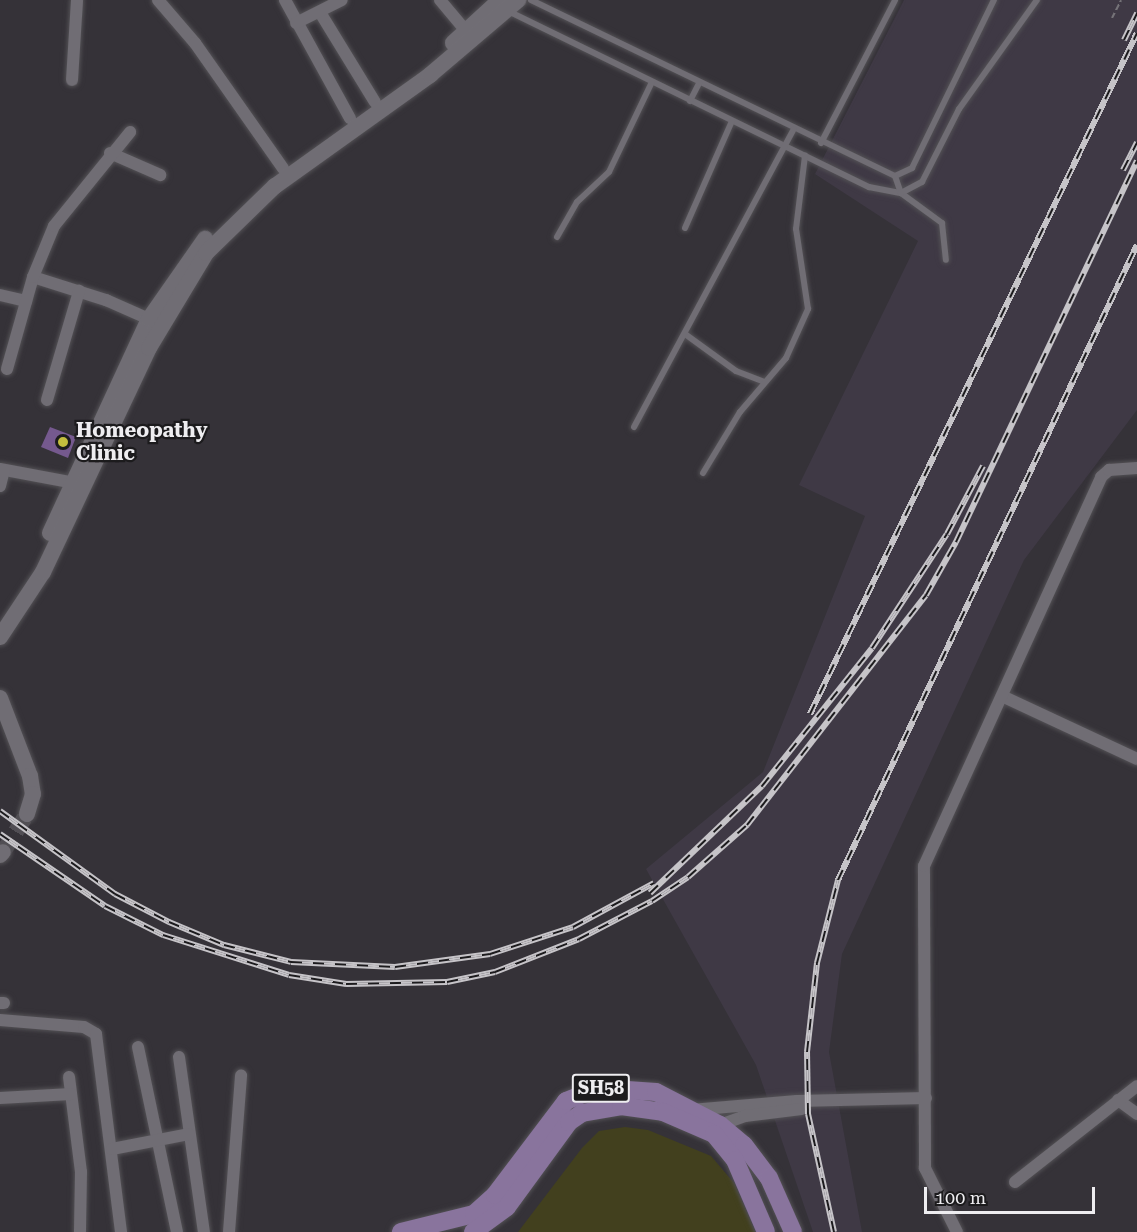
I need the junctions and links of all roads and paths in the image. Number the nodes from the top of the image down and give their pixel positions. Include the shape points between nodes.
1 (77, 0) edge
2 (158, 0) edge
3 (285, 0) edge
4 (342, 0) edge
5 (440, 0) edge
6 (531, 0) edge
7 (895, 0) edge
8 (994, 0) edge
9 (1037, 0) edge
10 (1121, 0) edge
11 (505, 3) edge
12 (321, 14) junction
13 (1112, 18) dead end
14 (296, 23) junction
15 (466, 31) junction
16 (72, 80) dead end
17 (652, 82) junction
18 (699, 83) junction
19 (690, 101) junction
20 (375, 102) junction
21 (350, 118) junction
22 (732, 121) junction
23 (794, 129) junction
24 (130, 132) dead end
25 (821, 142) junction
26 (786, 147) junction
27 (110, 153) junction
28 (805, 156) junction
29 (283, 168) junction
30 (160, 175) dead end
31 (895, 176) junction
32 (902, 193) junction
33 (685, 228) dead end
34 (557, 237) dead end
35 (946, 260) dead end
36 (33, 277) junction
37 (79, 291) junction
38 (0, 295) edge
39 (26, 301) junction
40 (149, 319) junction
41 (685, 334) junction
42 (7, 369) dead end
43 (765, 382) junction
44 (47, 400) dead end
45 (634, 427) dead end
46 (1137, 468) edge
47 (2, 470) edge
48 (703, 473) dead end
49 (75, 483) junction
50 (0, 486) edge
51 (0, 616) edge
52 (0, 637) edge
53 (1002, 696) junction
54 (0, 698) edge
55 (0, 726) edge
56 (1137, 759) edge
57 (0, 1020) edge
58 (138, 1047) dead end
59 (179, 1057) dead end
60 (241, 1075) dead end
61 (69, 1077) dead end
62 (1137, 1086) edge
63 (71, 1095) junction
64 (0, 1098) edge
65 (1118, 1100) junction
66 (926, 1102) junction
67 (693, 1109) junction
68 (1137, 1114) edge
69 (676, 1117) junction
70 (720, 1125) junction
71 (189, 1134) junction
72 (157, 1140) junction
73 (112, 1149) junction
74 (1015, 1182) dead end
75 (477, 1231) edge
76 (80, 1232) edge
77 (121, 1232) edge
78 (177, 1232) edge
79 (204, 1232) edge
80 (229, 1232) edge
81 (401, 1232) edge
82 (766, 1232) edge
83 (793, 1232) edge
84 (957, 1232) edge

1 - 16 street
2 - 29 street via 195,43
3 - 14 street
4 - 12 street
5 - 15 street
6 - 18 lane
7 - 25 lane
8 - 31 lane via 912,168
9 - 32 lane via 959,109 922,182
10 - 13 path
11 - 15 main road
11 - 17 lane
11 - 52 main road via 430,75 275,186 206,253 153,339 43,572
12 - 14 street
12 - 20 street
14 - 21 street
15 - 20 main road
17 - 19 lane
17 - 34 lane via 609,172 577,202
18 - 19 lane
18 - 23 lane
19 - 22 lane
20 - 21 main road
21 - 29 main road
22 - 26 lane
22 - 33 lane
23 - 25 lane
23 - 26 lane
24 - 27 street
25 - 31 lane
26 - 28 lane
26 - 41 lane
27 - 30 street
27 - 36 street via 54,226
28 - 32 lane via 869,187
28 - 43 lane via 796,229 809,301 786,358
29 - 40 main road via 199,246
31 - 32 lane
32 - 35 lane via 942,223
36 - 37 street
36 - 39 street
37 - 40 street
37 - 44 street
38 - 39 street
39 - 42 street
40 - 49 main road
41 - 43 lane via 727,366
41 - 45 lane
43 - 48 lane via 740,412
46 - 53 street via 1109,470 1101,477
47 - 49 street
47 - 50 street
49 - 51 main road via 39,555
53 - 56 street
53 - 66 street via 922,873
54 - 55 main road via 30,776 33,794 24,811 23,787
57 - 73 street via 84,1028 96,1035
58 - 72 street
59 - 71 street
60 - 80 street
61 - 63 street
62 - 65 street
63 - 64 street
63 - 76 street via 81,1172
65 - 68 street
65 - 74 street
66 - 67 street
66 - 70 street via 790,1109 745,1116
66 - 84 street via 926,1174
67 - 69 street
67 - 70 main road, SH58
67 - 81 main road, SH58 via 641,1089 599,1088 582,1092 551,1118 483,1207 463,1219
69 - 75 main road, SH58 via 621,1106 582,1113 568,1122 507,1207
69 - 82 main road, SH58 via 714,1134 728,1148
70 - 83 main road, SH58 via 762,1168
71 - 72 street
71 - 79 street
72 - 73 street
72 - 78 street
73 - 77 street

